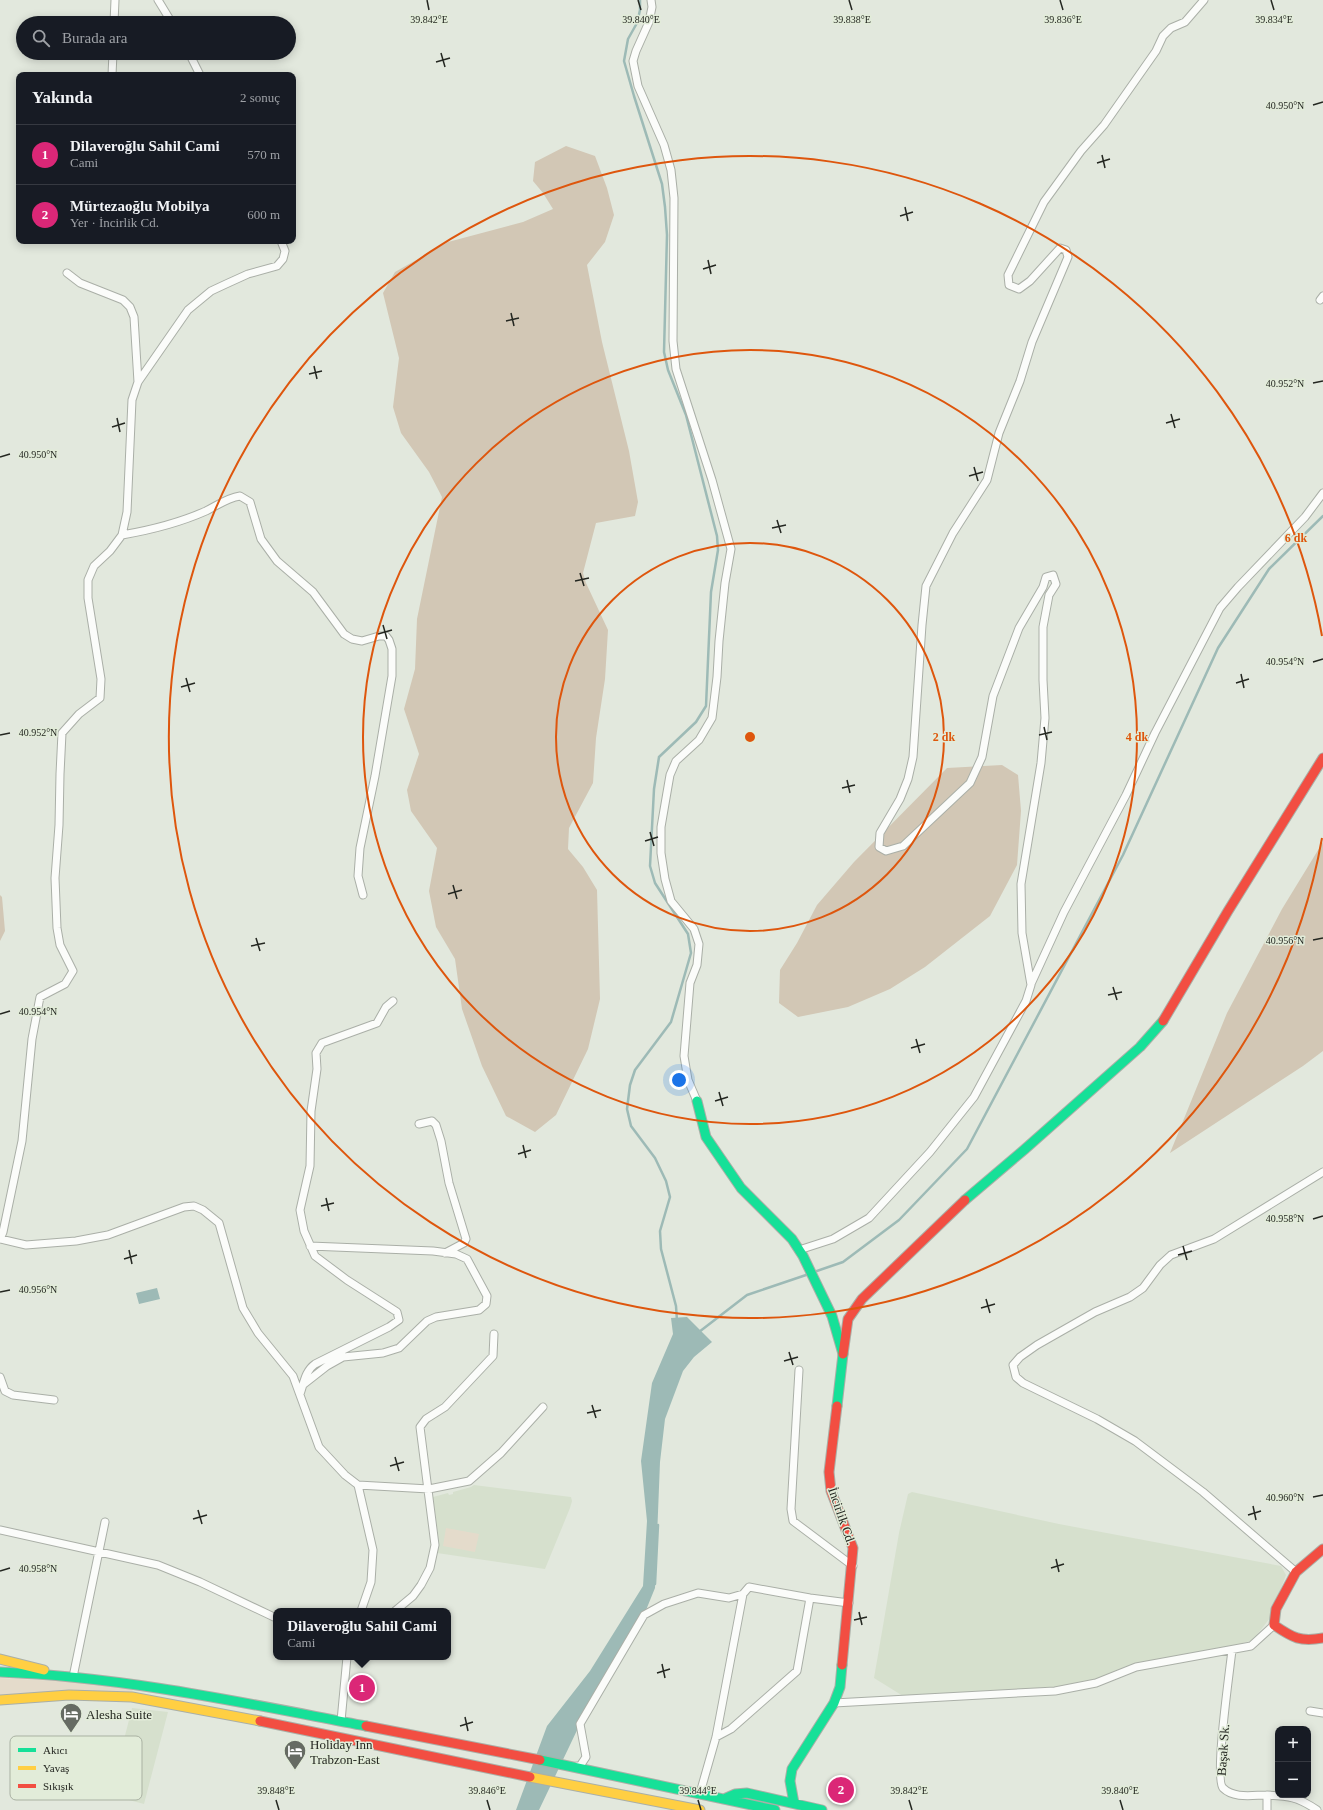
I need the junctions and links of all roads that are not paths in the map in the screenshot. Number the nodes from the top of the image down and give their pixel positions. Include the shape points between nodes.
1 (116, 0) edge
2 (158, 0) edge
3 (651, 0) edge
4 (1204, 0) edge
5 (115, 16) edge
6 (168, 16) edge
7 (113, 60) edge
8 (192, 60) edge
9 (112, 72) edge
10 (198, 72) edge
11 (282, 244) edge
12 (67, 273) dead end
13 (138, 382) junction
14 (1323, 493) edge
15 (122, 535) junction
16 (1323, 758) edge
17 (363, 895) dead end
18 (1031, 985) junction
19 (393, 1001) dead end
20 (697, 1101) joint
21 (419, 1124) dead end
22 (1323, 1172) edge
23 (0, 1239) edge
24 (310, 1246) junction
25 (445, 1253) junction
26 (801, 1253) junction
27 (494, 1334) dead end
28 (843, 1354) junction
29 (799, 1370) dead end
30 (0, 1376) edge
31 (304, 1384) junction
32 (300, 1394) junction
33 (54, 1400) dead end
34 (544, 1408) dead end
35 (358, 1485) junction
36 (429, 1489) junction
37 (105, 1522) dead end
38 (0, 1530) edge
39 (1323, 1549) edge
40 (98, 1550) junction
41 (853, 1566) junction
42 (1296, 1572) junction
43 (743, 1594) junction
44 (810, 1598) junction
45 (849, 1603) junction
46 (362, 1608) edge
47 (399, 1608) edge
48 (273, 1617) edge
49 (1274, 1625) junction
50 (1323, 1638) edge
51 (1232, 1650) junction
52 (0, 1659) edge
53 (347, 1660) edge
54 (0, 1672) edge
55 (73, 1677) junction
56 (0, 1701) edge
57 (834, 1703) junction
58 (1310, 1710) dead end
59 (1323, 1713) edge
60 (341, 1721) junction
61 (716, 1737) junction
62 (574, 1766) junction
63 (700, 1793) junction
64 (1267, 1795) junction
65 (724, 1799) junction
66 (794, 1803) junction
67 (677, 1805) junction
68 (686, 1810) edge
69 (700, 1810) edge
70 (775, 1810) edge
71 (822, 1810) edge
72 (1267, 1810) edge
73 (1317, 1810) edge

1 - 5 street
2 - 6 street
3 - 20 street via 649,22 633,61 638,86 664,145 671,170 674,198 673,341 676,369 731,549 718,641 718,677 712,718 699,740 676,761 670,775 661,827 661,853 671,901 694,929 699,944 697,965 690,983 684,1056 688,1080
4 - 18 street via 1185,22 1171,28 1163,36 1156,51 1104,125 1081,151 1044,202 1008,275 1009,285 1020,289 1060,248 1066,250 1068,257 1032,342 999,433 987,480 953,533 926,586 913,757 900,799 880,833 878,842 879,847 886,850 903,846 970,783 982,758 993,696 1019,628 1043,587 1046,577 1053,575 1056,584 1049,595 1043,627 1045,718 1041,763 1021,884 1022,933
7 - 9 street
8 - 10 street
11 - 13 street via 285,251 277,266 248,274 226,284 188,310
12 - 13 street via 80,283 123,300 130,306 134,317
13 - 15 street via 132,400 127,512
14 - 18 street via 1304,518 1220,608 1064,912
15 - 17 street via 173,523 240,496 250,502 261,539 277,561 314,592 344,634 352,640 362,642 379,636 386,636 389,640 393,658 390,695 360,848 358,876
15 - 23 street via 94,566 88,580 88,598 102,679 100,698 79,714 62,733 55,878 57,928 60,945 74,971 65,984 40,997 32,1038 22,1141
16 - 28 main road via 1228,910 1161,1025 1026,1149 976,1188 862,1299 848,1320
18 - 26 street via 1026,1001 974,1097 930,1152 869,1218 833,1239
19 - 24 street via 386,1007 377,1023 322,1043 316,1053 310,1166 300,1210
20 - 26 main road, İncirlik Cd. via 706,1137 741,1188 792,1239
21 - 25 street via 432,1121 436,1125 449,1183 466,1239 464,1243
22 - 42 street via 1214,1239 1171,1255 1143,1288 1130,1297 1095,1312 1020,1356 1013,1366 1016,1377 1023,1383 1097,1419 1135,1441 1203,1492
23 - 32 street via 26,1245 76,1241 108,1234 184,1207 194,1206 203,1210 219,1223 243,1308 258,1333 293,1376
24 - 25 street
24 - 31 street via 316,1256 347,1280 397,1312 399,1320 309,1368
25 - 31 street via 467,1259 487,1296 486,1304 479,1310 436,1317 427,1321 399,1348 383,1353 343,1357
26 - 28 main road, İncirlik Cd. via 832,1316
27 - 36 street via 493,1356 445,1407 426,1419 420,1427
28 - 41 main road, İncirlik Cd. via 829,1472 831,1491 853,1548
29 - 41 street via 791,1509 793,1521
30 - 33 street via 5,1391 12,1395
31 - 32 street
32 - 35 street via 319,1447
34 - 36 street via 501,1453 468,1481
35 - 36 street
35 - 46 street via 373,1550 371,1582
36 - 47 street via 435,1545 432,1559 421,1585
37 - 40 street
38 - 40 street
39 - 42 main road
40 - 48 street via 158,1565
40 - 55 street
41 - 45 main road, İncirlik Cd.
42 - 49 main road via 1276,1609
43 - 44 street via 749,1587
43 - 61 street
43 - 62 street via 729,1598 698,1594 664,1604 644,1615 580,1724 586,1757 580,1766
44 - 45 street
44 - 61 street via 797,1671 731,1729
45 - 57 main road, İncirlik Cd. via 840,1686
49 - 50 main road via 1294,1638 1306,1642
49 - 51 street via 1251,1646
51 - 57 street via 1136,1667 1096,1683 1055,1692
51 - 64 street, Başak Sk. via 1220,1782 1222,1787 1235,1795
52 - 55 main road
53 - 60 street
54 - 55 main road
55 - 60 main road via 138,1684
56 - 67 main road via 11,1698 69,1695 132,1697
57 - 66 main road, İncirlik Cd. via 792,1769 790,1782
58 - 59 street
60 - 62 main road
61 - 63 street
62 - 63 main road
63 - 65 main road
64 - 72 street
64 - 73 street via 1289,1796 1302,1800
65 - 66 main road via 735,1794 747,1793
65 - 70 main road
66 - 71 main road
67 - 68 main road
67 - 69 main road

